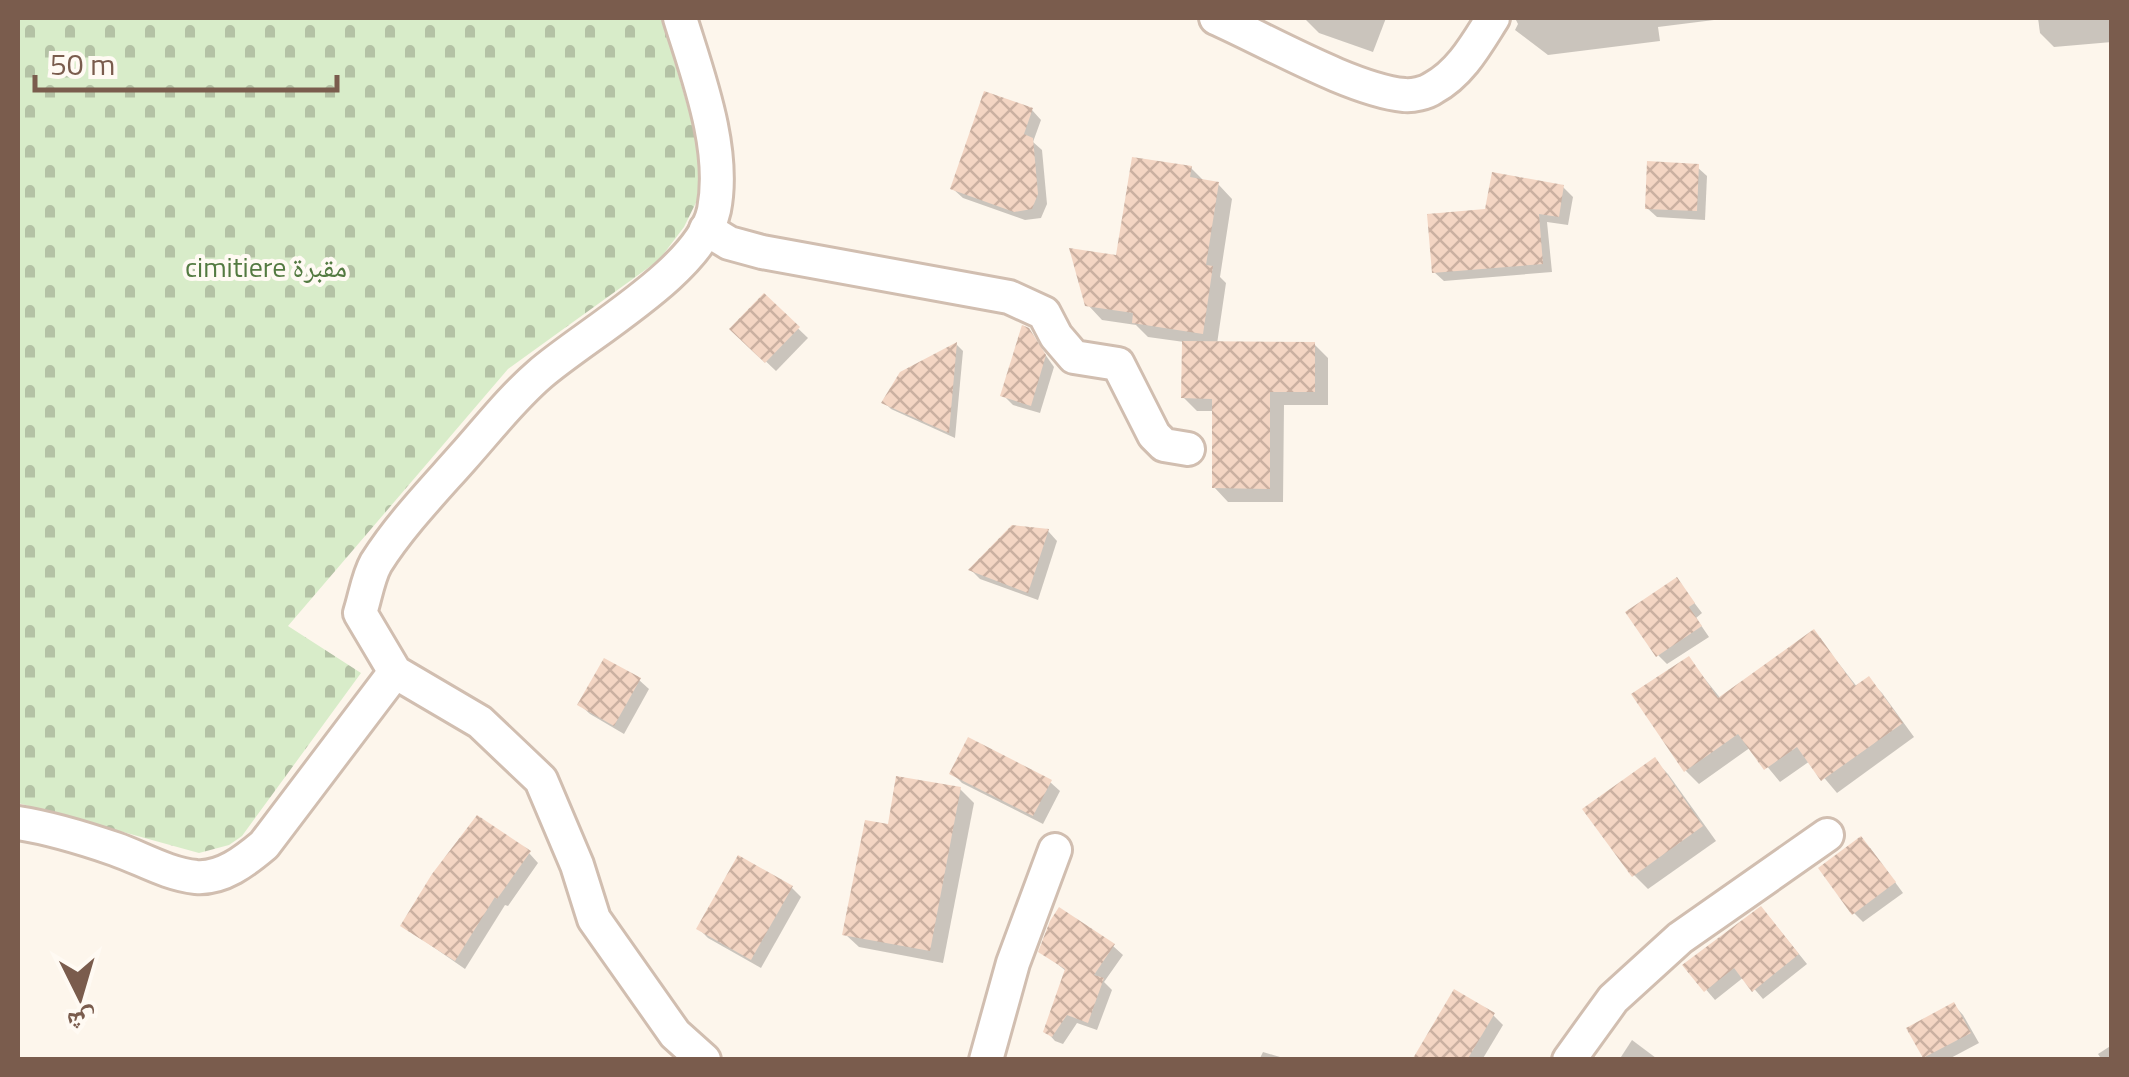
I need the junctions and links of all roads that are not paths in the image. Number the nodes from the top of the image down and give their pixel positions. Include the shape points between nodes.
1 (680, 18) edge
2 (1216, 18) edge
3 (1494, 18) edge
4 (706, 229) junction
5 (1188, 448) dead end
6 (395, 672) junction
7 (18, 823) edge
8 (1827, 835) dead end
9 (1055, 850) dead end
10 (704, 1060) edge
11 (986, 1060) edge
12 (1569, 1060) edge

1 - 4 street via 714,138 718,175
2 - 3 street via 1330,70 1407,96 1432,89 1462,66
4 - 5 street via 762,252 1008,297 1044,313 1074,356 1118,364 1164,445
4 - 6 street via 676,269 516,397 374,566 360,614
6 - 7 street via 264,845 222,873 198,877
6 - 10 street via 480,722 542,780 594,920 675,1034
8 - 12 street via 1680,938 1613,999
9 - 11 street

